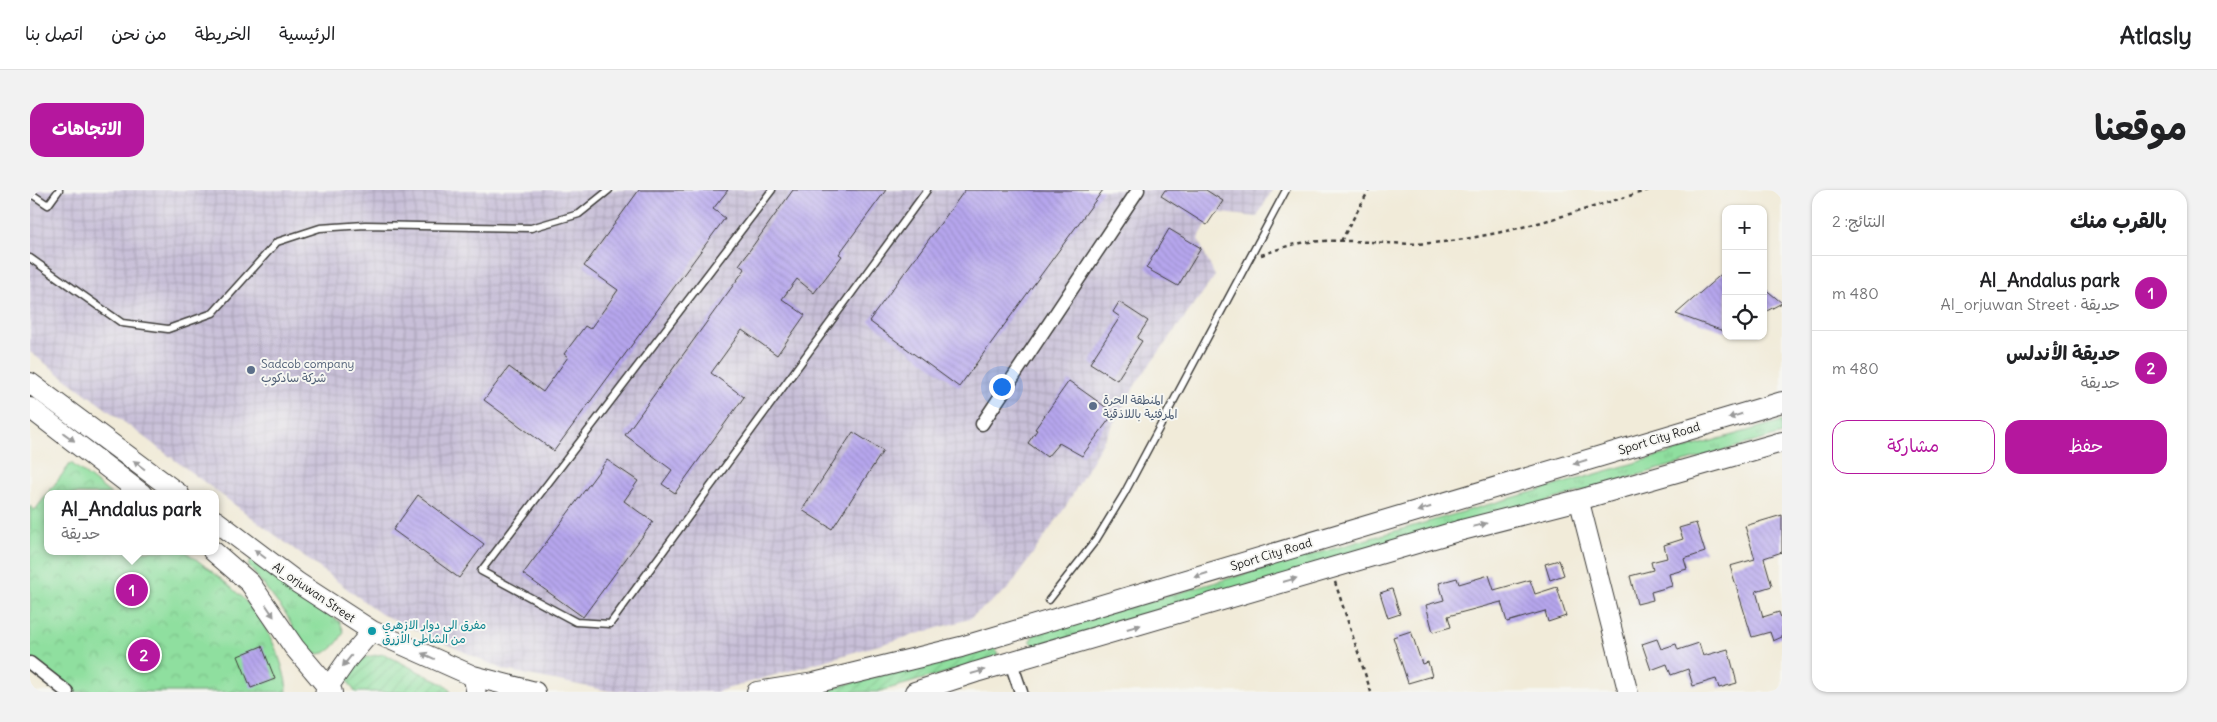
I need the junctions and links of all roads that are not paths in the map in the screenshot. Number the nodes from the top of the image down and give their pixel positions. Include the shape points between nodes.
1 (59, 190) edge
2 (609, 190) edge
3 (772, 190) edge
4 (927, 190) edge
5 (1138, 190) edge
6 (1286, 190) edge
7 (30, 193) edge
8 (30, 258) edge
9 (30, 383) edge
10 (1782, 402) edge
11 (30, 408) edge
12 (982, 424) dead end
13 (1782, 442) edge
14 (137, 490) edge
15 (173, 490) edge
16 (1579, 500) junction
17 (219, 524) edge
18 (218, 555) edge
19 (1049, 600) dead end
20 (372, 631) junction
21 (30, 663) edge
22 (1011, 663) junction
23 (474, 684) edge
24 (328, 691) edge
25 (67, 692) edge
26 (535, 692) edge
27 (757, 692) edge
28 (915, 692) edge
29 (1022, 692) edge
30 (1628, 692) edge

1 - 7 lane via 48,205
2 - 8 lane via 579,214 531,228 365,225 320,228 277,242 213,313 168,329 122,323
3 - 4 lane via 481,571 576,622 610,624
5 - 12 street
6 - 19 lane via 1124,494 1096,540
15 -> 9 main road
10 -> 27 main road, Sport City Road via 961,647 814,682
11 -> 14 main road
13 - 16 main road
22 -> 16 main road via 1458,531
16 - 30 street
20 -> 17 main road, Al_orjuwan Street via 298,583
18 -> 24 main road via 250,583
23 -> 20 main road, Al_orjuwan Street
20 -> 24 street
21 - 25 street
28 -> 22 main road
22 - 29 street
23 - 26 main road

